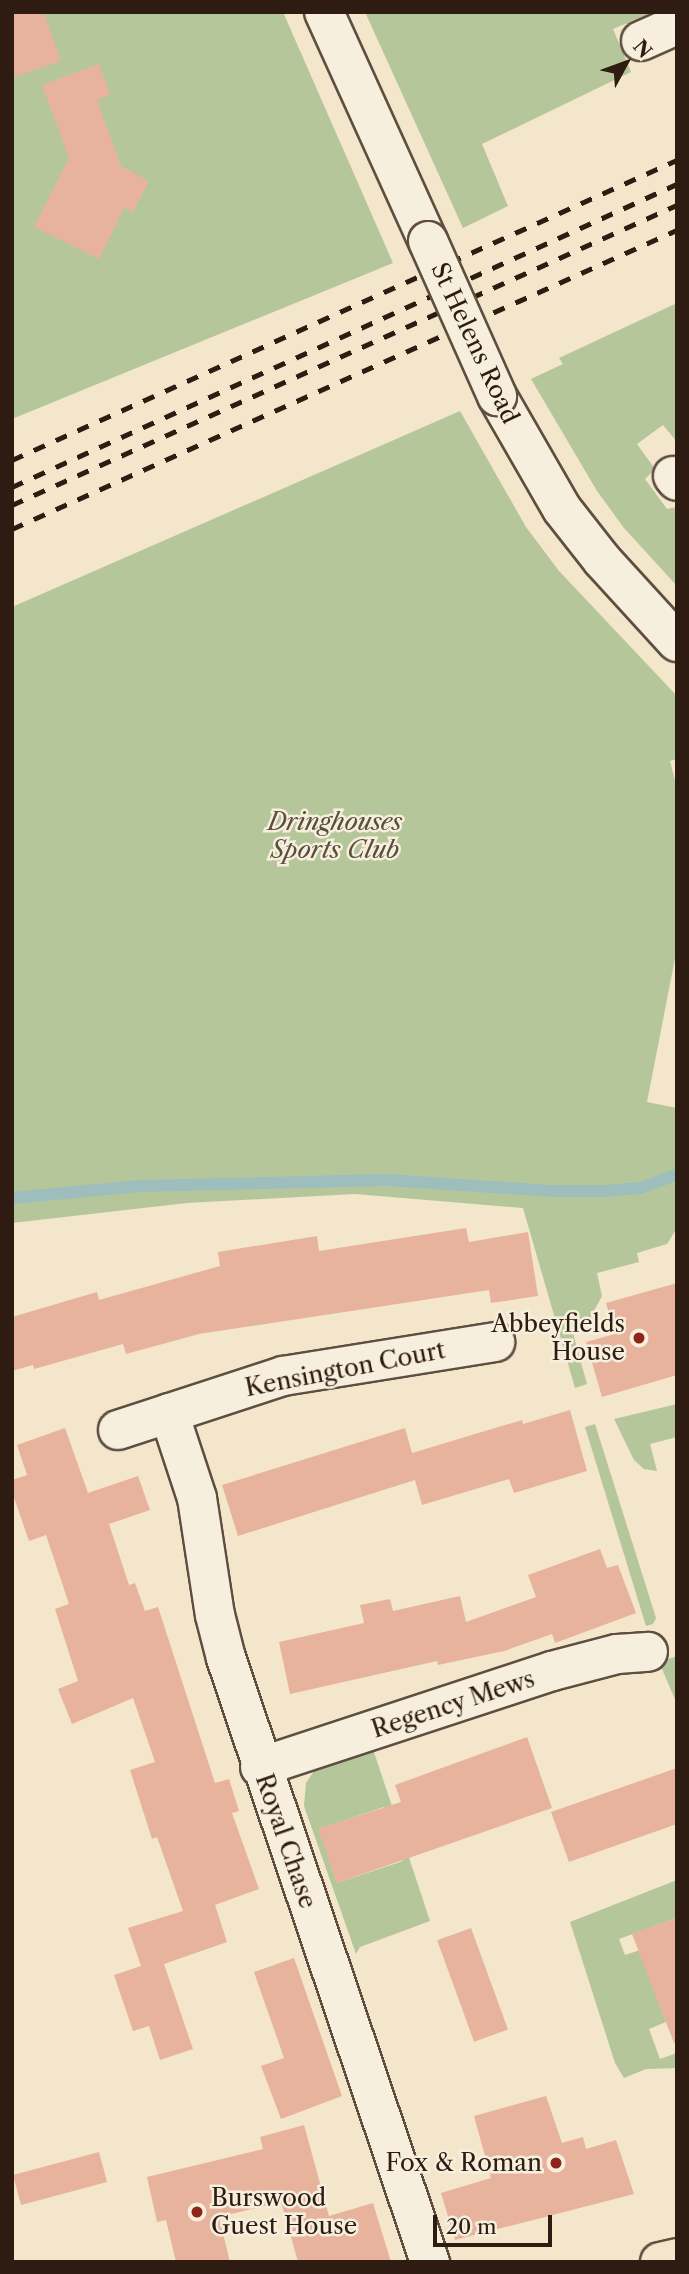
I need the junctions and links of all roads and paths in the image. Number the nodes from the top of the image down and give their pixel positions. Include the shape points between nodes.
1 (324, 12) edge
2 (677, 25) edge
3 (641, 41) dead end
4 (677, 642) edge
5 (495, 1342) dead end
6 (169, 1413) junction
7 (118, 1430) dead end
8 (648, 1652) dead end
9 (260, 1766) junction
10 (677, 2258) edge
11 (430, 2262) edge
12 (660, 2262) edge

1 - 4 street, St Helens Road, bridge via 497,396 562,509 601,560
2 - 3 street
5 - 6 street, Kensington Court via 283,1376
6 - 7 street, Kensington Court
6 - 9 street, Royal Chase via 197,1498 223,1647
8 - 9 street, Regency Mews via 617,1654 552,1671
9 - 11 street, Royal Chase
10 - 12 main road

